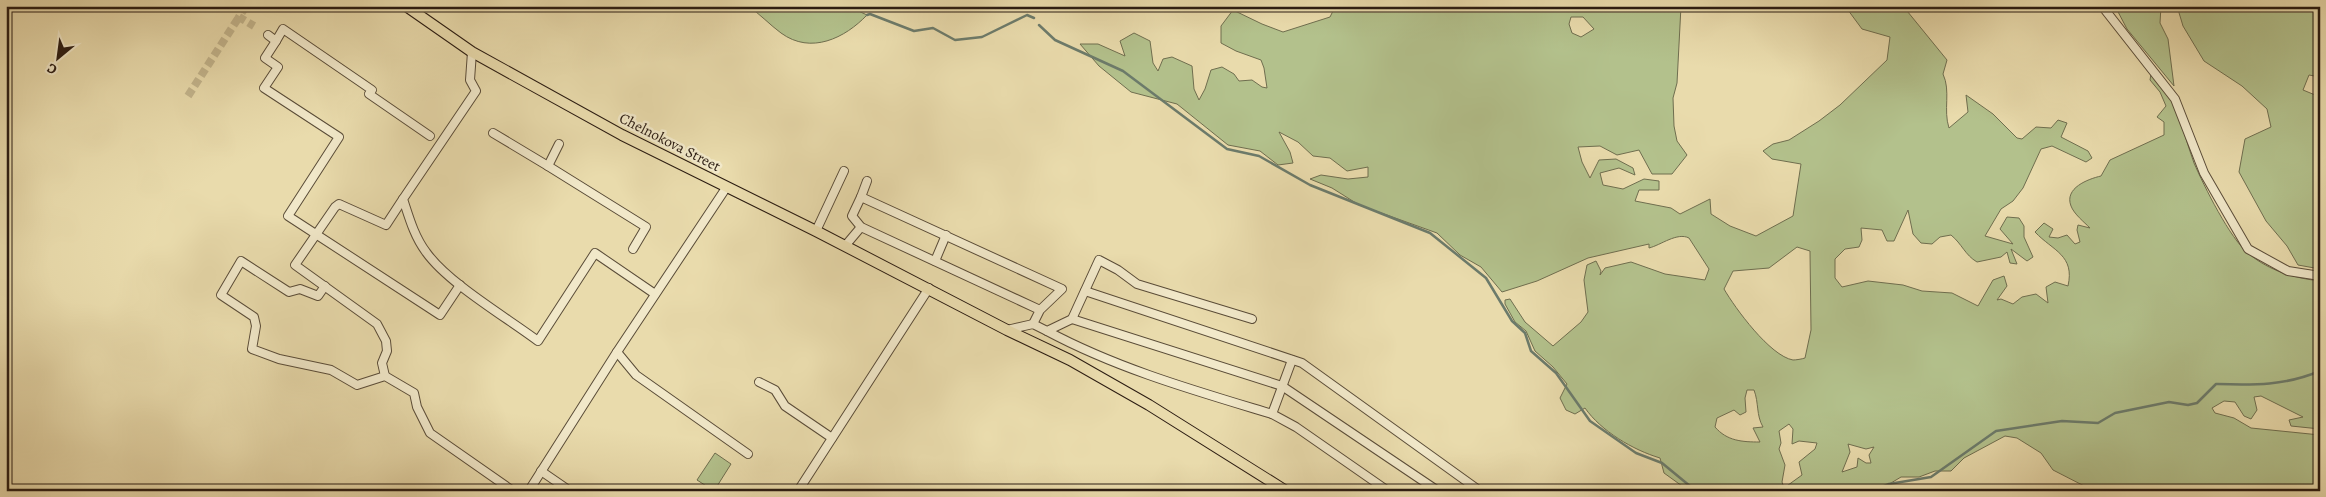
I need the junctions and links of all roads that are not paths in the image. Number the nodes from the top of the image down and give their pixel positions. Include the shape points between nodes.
1 (406, 6) edge
2 (2102, 6) edge
3 (268, 35) dead end
4 (276, 41) junction
5 (472, 52) junction
6 (493, 133) dead end
7 (430, 136) dead end
8 (559, 144) dead end
9 (548, 166) junction
10 (844, 171) dead end
11 (867, 181) dead end
12 (726, 188) junction
13 (861, 197) junction
14 (403, 199) junction
15 (861, 227) junction
16 (816, 231) junction
17 (316, 234) junction
18 (946, 234) junction
19 (845, 246) junction
20 (633, 249) dead end
21 (935, 261) junction
22 (2320, 276) edge
23 (460, 285) junction
24 (325, 286) junction
25 (929, 288) junction
26 (1084, 291) junction
27 (655, 294) junction
28 (1040, 310) junction
29 (1072, 319) junction
30 (1252, 319) dead end
31 (1033, 324) junction
32 (1007, 330) junction
33 (1047, 331) junction
34 (617, 352) junction
35 (1292, 360) junction
36 (385, 376) junction
37 (759, 382) dead end
38 (1282, 386) junction
39 (1272, 414) junction
40 (832, 438) junction
41 (748, 454) dead end
42 (541, 471) junction
43 (513, 491) edge
44 (526, 491) edge
45 (570, 491) edge
46 (798, 491) edge
47 (1286, 491) edge
48 (1388, 491) edge
49 (1438, 491) edge
50 (1480, 491) edge

1 - 5 main road, Chelnokova Street
2 - 22 street via 2175,99 2204,173 2248,249 2288,271
3 - 4 street
4 - 7 street via 283,30 372,90 369,94
4 - 17 street via 265,58 278,67 264,88 339,137 288,216
5 - 12 main road, Chelnokova Street
5 - 14 street via 470,80 476,91
6 - 9 street
8 - 9 street
9 - 20 street via 646,227
10 - 16 street
11 - 13 street
12 - 16 main road, Chelnokova Street
12 - 27 street
13 - 15 street via 852,216
13 - 18 street
14 - 17 street via 386,225 339,204
14 - 23 street via 411,226 426,253
15 - 19 street
15 - 21 street
16 - 19 main road, Chelnokova Street
17 - 23 street via 440,315
17 - 24 street via 295,265
18 - 21 street
18 - 28 street via 1062,289
19 - 25 main road, Chelnokova Street
21 - 28 street
23 - 27 street via 538,340 596,253
24 - 36 street via 377,324 386,341 387,351 382,363
24 - 36 street via 318,296 300,289 289,292 242,261 221,295 254,318 256,326 252,349 279,359 331,370 357,384
25 - 32 main road, Chelnokova Street
25 - 40 street
26 - 29 street
26 - 30 street via 1099,260 1137,284
26 - 35 street
27 - 34 street
28 - 31 street
29 - 33 street
29 - 38 street
31 - 32 street
31 - 33 street
32 - 47 main road, Chelnokova Street via 1070,360 1149,405
33 - 39 street via 1077,347 1183,388
34 - 41 street via 636,375
34 - 42 street
35 - 38 street
35 - 50 street via 1302,363
36 - 43 street via 414,393 416,407 430,433
37 - 40 street via 775,390 785,406
38 - 39 street
38 - 49 street
39 - 48 street
40 - 46 street
42 - 44 street
42 - 45 street

